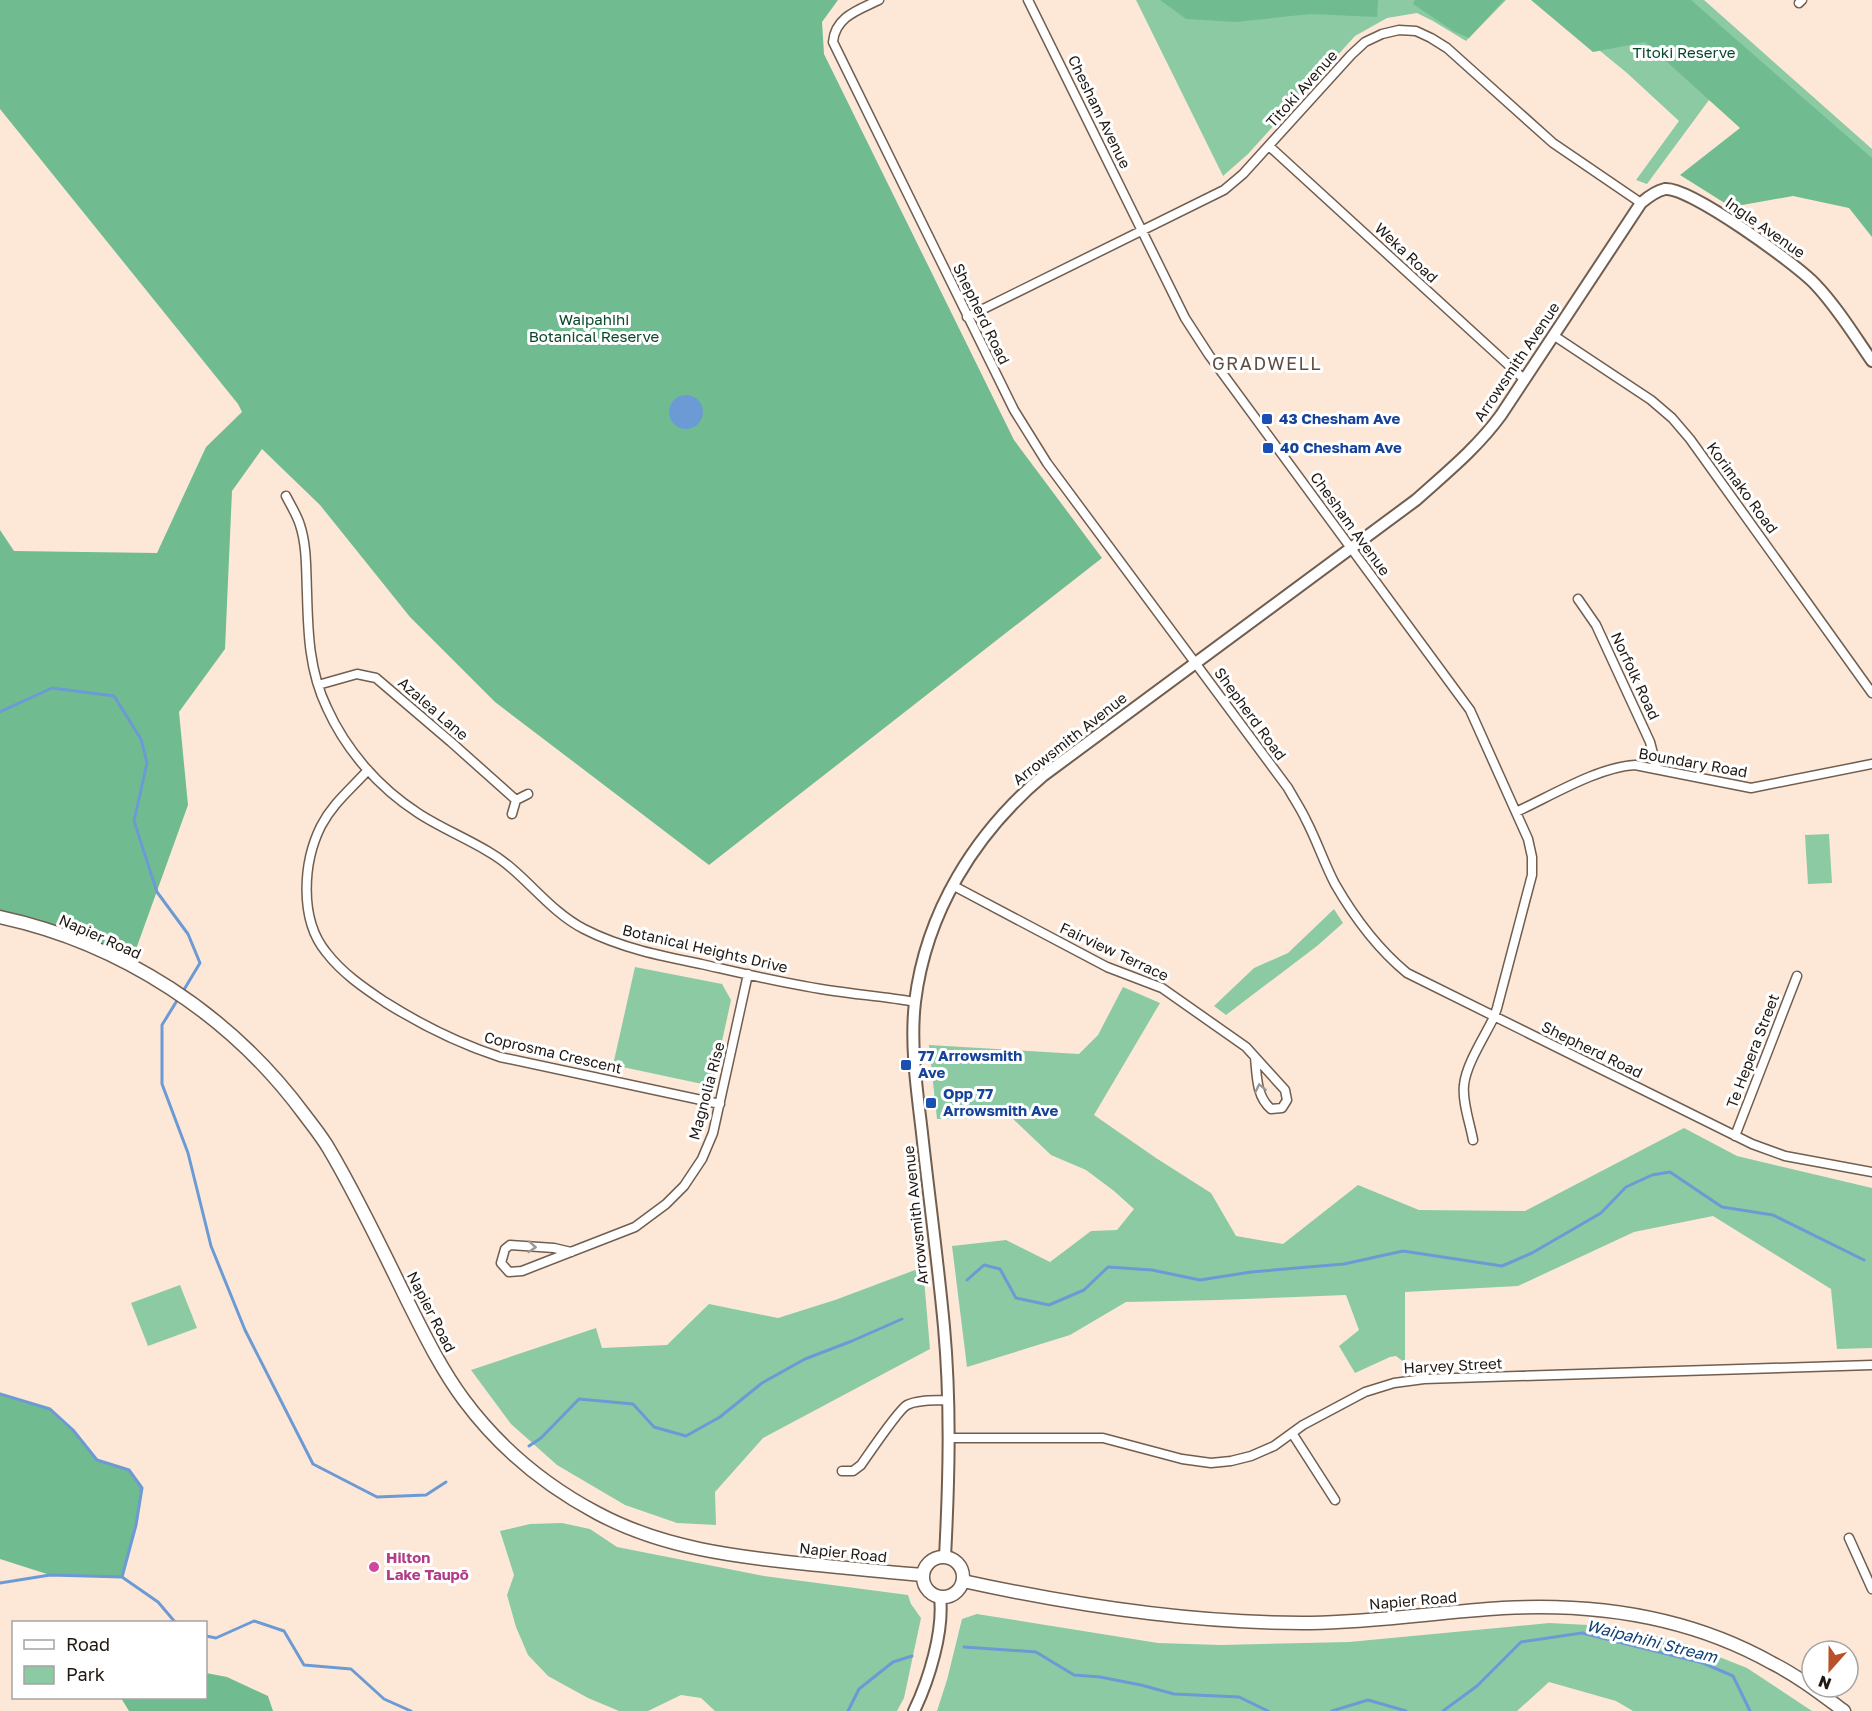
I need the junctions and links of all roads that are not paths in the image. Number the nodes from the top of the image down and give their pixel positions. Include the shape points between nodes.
1 (879, 0) edge
2 (1028, 0) edge
3 (1269, 146) junction
4 (1641, 203) junction
5 (1142, 231) junction
6 (967, 317) junction
7 (1553, 335) junction
8 (1872, 361) edge
9 (1525, 380) junction
10 (286, 496) dead end
11 (1351, 549) junction
12 (1578, 599) dead end
13 (1195, 662) junction
14 (318, 685) junction
15 (1872, 693) edge
16 (1872, 764) edge
17 (1657, 769) junction
18 (368, 770) junction
19 (528, 794) dead end
20 (516, 801) junction
21 (1516, 812) junction
22 (512, 814) dead end
23 (952, 885) junction
24 (0, 917) edge
25 (748, 974) junction
26 (1797, 976) dead end
27 (915, 1002) junction
28 (1494, 1017) junction
29 (1255, 1057) junction
30 (720, 1104) junction
31 (1735, 1136) junction
32 (1473, 1140) dead end
33 (1872, 1172) edge
34 (571, 1252) junction
35 (1872, 1365) edge
36 (949, 1400) junction
37 (1292, 1433) junction
38 (949, 1438) junction
39 (842, 1471) dead end
40 (1335, 1500) dead end
41 (1849, 1538) dead end
42 (945, 1557) junction
43 (923, 1575) junction
44 (963, 1581) junction
45 (1872, 1588) edge
46 (940, 1597) junction
47 (914, 1711) edge
48 (1844, 1711) edge

1 - 6 street, Shepherd Road via 845,17 837,25 833,42
2 - 5 street, Chesham Avenue
3 - 4 street, Titoki Avenue via 1365,42 1399,30 1416,31 1447,48 1553,143
3 - 5 street, Titoki Avenue via 1224,190
3 - 9 street, Weka Road
4 - 7 street, Arrowsmith Avenue
4 - 8 street, Ingle Avenue via 1666,189 1680,191 1790,261 1815,284
5 - 6 street, Titoki Avenue
5 - 11 street, Chesham Avenue via 1185,318
6 - 13 street, Shepherd Road via 1014,410 1041,453
7 - 9 street, Arrowsmith Avenue
7 - 15 street, Korimako Road via 1672,417
9 - 11 street, Arrowsmith Avenue via 1468,455
10 - 14 street, Botanical Heights Drive via 300,526 304,547 311,662
11 - 13 street, Arrowsmith Avenue
11 - 21 street, Chesham Avenue via 1470,710
12 - 17 street, Norfolk Road via 1596,625 1650,742
13 - 23 street, Arrowsmith Avenue via 1023,793 1003,813
13 - 28 street, Shepherd Road via 1288,788 1334,882 1377,945 1407,974
14 - 18 street, Botanical Heights Drive via 337,729
14 - 20 street, Azalea Lane via 357,674 376,678
16 - 17 street, Boundary Road via 1751,788
17 - 21 street, Boundary Road via 1635,765 1606,770
18 - 25 street, Botanical Heights Drive via 418,814 496,856 555,910 582,928 635,950
18 - 30 street, Coprosma Crescent via 343,795 321,826 310,870 308,912 314,930 325,951 346,974 423,1026 481,1051
19 - 20 street
20 - 22 street
21 - 28 street, Chesham Avenue via 1528,839 1532,874
23 - 27 street, Arrowsmith Avenue via 927,943
23 - 29 street, Fairview Terrace via 1107,967 1162,988
24 - 43 main road, Napier Road via 65,936 127,963 205,1011 239,1040 287,1091 327,1145 455,1388 500,1442 552,1486 601,1515 685,1546 752,1559
25 - 27 street, Botanical Heights Drive
25 - 30 street, Magnolia Rise
26 - 31 street, Te Hepera Street
27 - 36 street, Arrowsmith Avenue via 916,1068
28 - 31 street, Shepherd Road
28 - 32 street, Chesham Avenue via 1464,1085
29 -> 29 street, Fairview Terrace via 1285,1090 1287,1100 1282,1108 1271,1109 1264,1103
30 - 34 street, Magnolia Rise via 702,1159 666,1204 635,1227
31 - 33 street, Shepherd Road via 1768,1151
34 -> 34 street, Magnolia Rise via 522,1271 509,1272 501,1263 510,1245
35 - 37 street, Harvey Street via 1424,1379 1365,1392
36 - 38 street, Arrowsmith Avenue
36 - 39 street via 907,1405 861,1466
37 - 38 street, Harvey Street via 1251,1456 1211,1463 1103,1438
37 - 40 street
38 - 42 street, Arrowsmith Avenue
41 - 45 street
42 - 43 main road via 933,1560
42 - 44 main road via 961,1568
43 - 46 main road via 927,1589
44 - 46 main road via 955,1593
44 - 48 main road, Napier Road via 1017,1593 1219,1621 1313,1623 1502,1608 1600,1609 1716,1637 1772,1662
46 - 47 street via 933,1654

